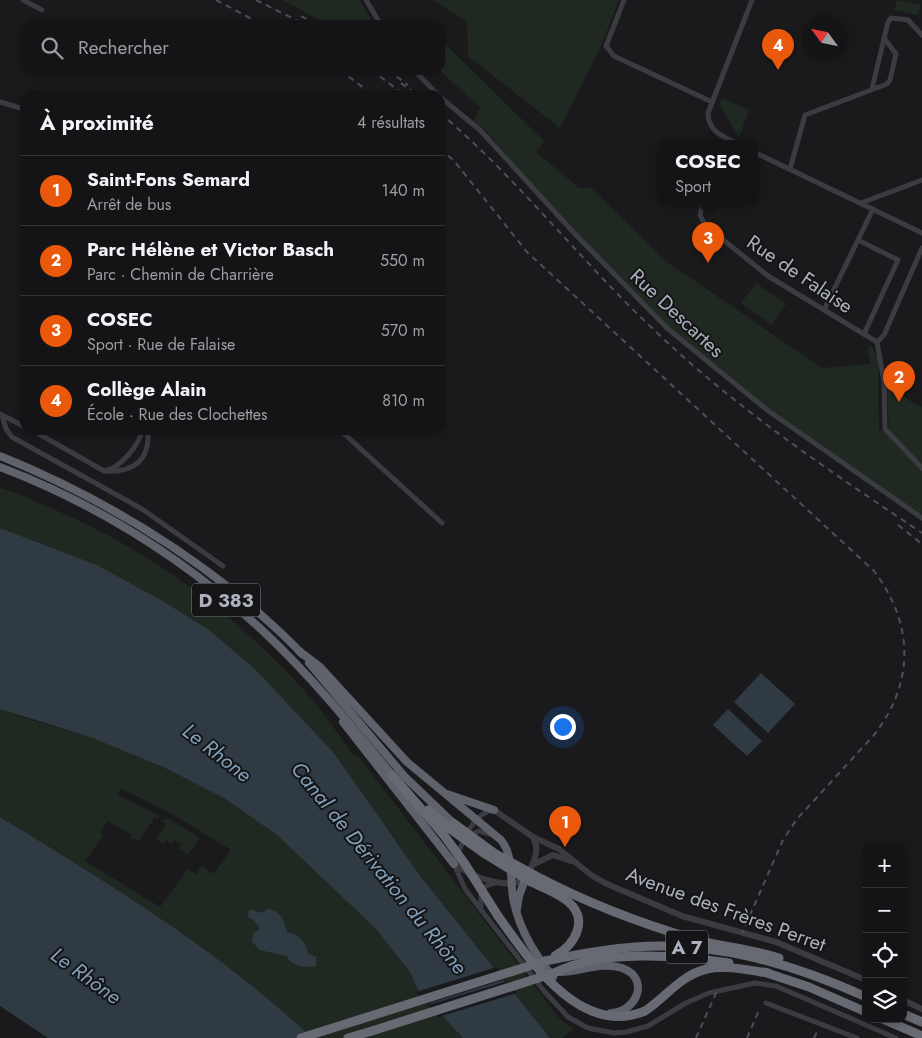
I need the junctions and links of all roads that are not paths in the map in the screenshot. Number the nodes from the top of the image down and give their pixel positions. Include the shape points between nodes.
1 (23, 0) edge
2 (366, 0) edge
3 (624, 0) edge
4 (752, 0) edge
5 (42, 10) dead end
6 (378, 20) edge
7 (922, 34) edge
8 (884, 38) junction
9 (419, 75) edge
10 (872, 89) junction
11 (433, 90) edge
12 (445, 101) edge
13 (0, 102) edge
14 (712, 102) junction
15 (20, 108) dead end
16 (731, 140) edge
17 (758, 154) edge
18 (790, 169) junction
19 (922, 180) edge
20 (861, 203) junction
21 (702, 205) edge
22 (873, 209) junction
23 (922, 233) edge
24 (858, 240) junction
25 (922, 248) edge
26 (915, 264) junction
27 (922, 267) edge
28 (824, 310) junction
29 (864, 334) junction
30 (877, 342) junction
31 (1, 415) edge
32 (20, 424) edge
33 (41, 435) edge
34 (140, 435) edge
35 (148, 435) edge
36 (345, 435) edge
37 (0, 456) edge
38 (922, 468) edge
39 (2, 469) edge
40 (104, 471) junction
41 (922, 518) edge
42 (442, 523) dead end
43 (223, 566) dead end
44 (299, 651) junction
45 (320, 690) junction
46 (392, 775) joint
47 (439, 790) junction
48 (494, 810) junction
49 (477, 820) junction
50 (448, 828) junction
51 (533, 837) junction
52 (499, 838) junction
53 (464, 841) junction
54 (454, 864) junction
55 (578, 864) junction
56 (531, 875) junction
57 (497, 883) junction
58 (511, 884) junction
59 (484, 913) junction
60 (517, 914) junction
61 (545, 961) junction
62 (554, 973) junction
63 (768, 973) junction
64 (862, 978) edge
65 (825, 979) junction
66 (862, 995) edge
67 (907, 1002) edge
68 (766, 1003) dead end
69 (922, 1009) edge
70 (862, 1010) edge
71 (907, 1016) edge
72 (922, 1022) edge
73 (892, 1023) edge
74 (922, 1036) edge
75 (301, 1038) edge
76 (348, 1038) edge
77 (857, 1038) edge
78 (896, 1038) edge

1 - 5 street
2 - 6 street
3 - 14 street via 606,46 614,56
4 - 14 street
7 - 8 street via 908,20 891,18
8 - 10 street
8 - 10 street via 896,54 890,80
9 - 11 street, Rue Descartes
10 - 18 street via 805,115
12 - 41 street, Rue Descartes via 480,130 591,251 690,348 799,435
13 - 15 street
14 - 16 street via 708,113 710,125
17 - 18 street
18 - 20 street
19 - 20 street
20 - 22 street
21 - 28 street, Rue de Falaise via 700,215 705,225 768,276
22 - 23 street
22 - 24 street
24 - 28 street
24 - 29 street via 898,260
25 - 26 street
26 - 27 street
26 - 30 street via 884,335
28 - 29 street, Rue de Falaise
29 - 30 street, Rue de Falaise
30 - 38 street via 884,382 885,429
31 - 32 street
31 - 43 street via 12,437 142,509
33 - 40 street
34 - 40 street via 119,464
35 - 40 street via 146,450 139,461 128,470
36 - 42 street
37 - 44 highway, D 383 via 74,489 144,528 214,576
39 - 45 highway, D 383 via 86,507 177,562 262,631
44 - 47 highway via 320,667 394,750
44 - 50 highway, D 383
45 - 46 highway, D 383
45 - 54 highway
46 - 50 highway
47 - 48 highway
47 - 49 highway
48 - 49 street
48 - 51 street, Avenue des Frères Perret
49 - 52 highway
49 - 53 street
50 - 56 highway, D 383, bridge
50 - 63 highway, D 383, bridge via 498,916 561,999 575,1012 596,1021 616,1022 636,1016 683,979 706,969 734,968
51 - 55 street, Avenue des Frères Perret via 559,849
51 - 56 street via 537,848
52 - 53 street via 479,831
52 - 58 highway via 508,852
53 - 54 street
54 - 57 street via 465,872
54 - 59 street via 462,884
55 - 56 street via 553,855
55 - 64 street, Avenue des Frères Perret via 599,880 666,909 705,924 776,942
56 - 58 street
56 - 60 highway via 519,896
56 - 61 highway via 568,901 578,922 572,944
56 - 65 highway, D 383 via 638,920 693,938 757,951 791,962
57 - 58 street
57 - 59 street via 486,886 481,892 480,903
58 - 60 highway
59 - 78 street via 557,1006 592,1029 614,1033 648,1026 709,993 755,983 776,986
60 - 62 highway via 534,953 559,985 580,1004 598,1012 617,1012 630,1007 637,996 634,976 619,967
61 - 65 highway, A 7 via 624,947 685,947 756,958
61 - 75 highway, A 7, bridge
62 - 63 highway, A 7 via 565,967 603,960 654,956 718,961
62 - 76 highway, A 7, bridge
63 - 70 highway, A 7
65 - 66 highway, A 7
67 - 69 street
68 - 77 street
71 - 72 highway
73 - 74 highway

